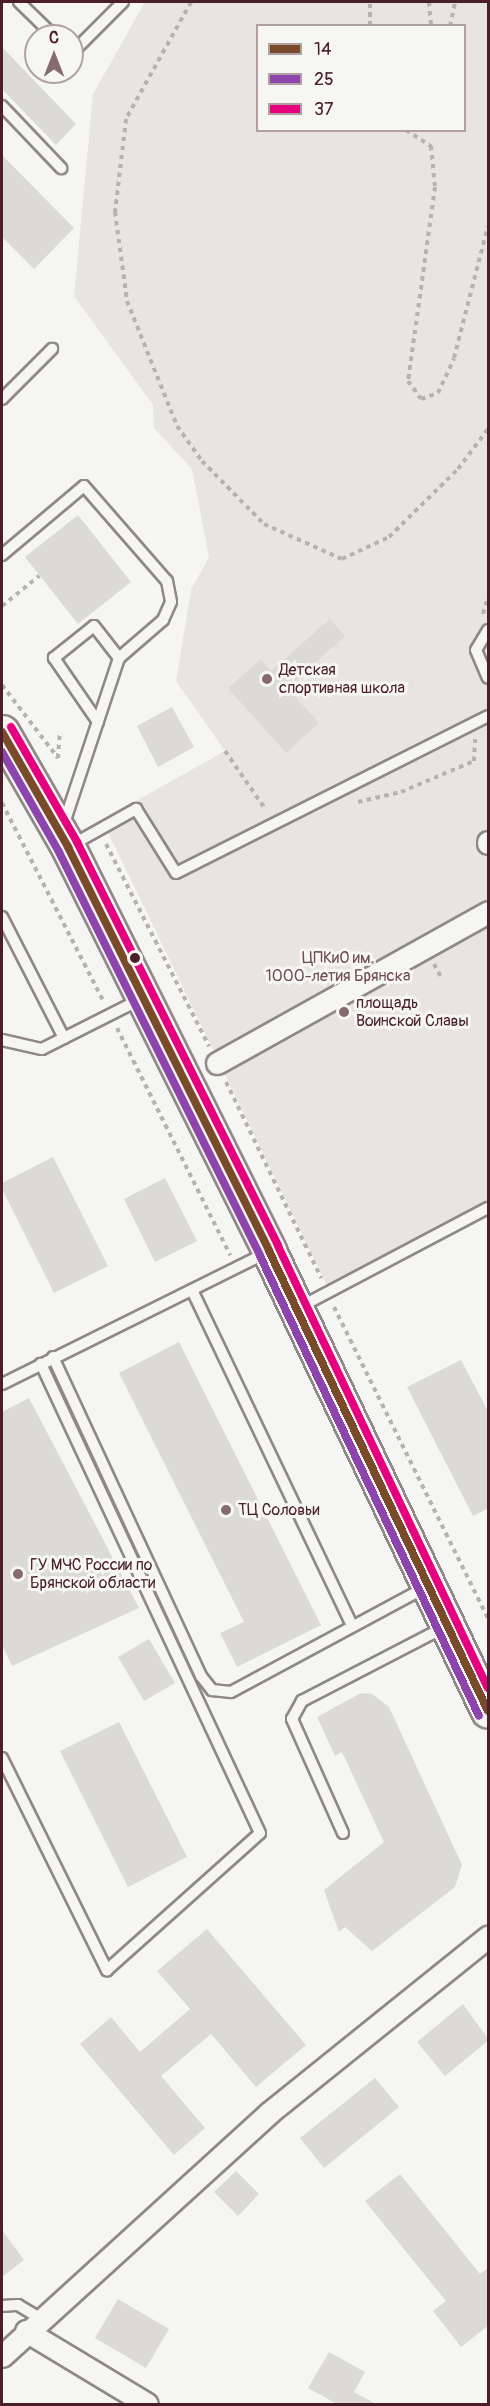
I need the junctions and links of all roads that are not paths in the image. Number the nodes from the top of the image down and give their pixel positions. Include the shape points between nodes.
1 (20, 2) edge
2 (123, 2) edge
3 (42, 24) edge
4 (84, 41) edge
5 (2, 106) edge
6 (61, 168) dead end
7 (52, 350) dead end
8 (2, 399) edge
9 (2, 555) edge
10 (489, 630) edge
11 (119, 658) junction
12 (489, 678) edge
13 (489, 716) edge
14 (98, 722) junction
15 (2, 732) edge
16 (64, 840) junction
17 (489, 912) edge
18 (2, 917) edge
19 (142, 998) junction
20 (64, 1038) junction
21 (2, 1040) edge
22 (217, 1063) road end
23 (489, 1208) edge
24 (269, 1251) junction
25 (192, 1290) junction
26 (297, 1309) junction
27 (54, 1357) junction
28 (41, 1364) junction
29 (2, 1384) edge
30 (427, 1587) junction
31 (352, 1626) junction
32 (446, 1626) junction
33 (489, 1711) edge
34 (2, 1758) edge
35 (343, 1833) dead end
36 (489, 1937) edge
37 (2, 2306) edge
38 (33, 2324) junction
39 (2, 2356) edge
40 (147, 2404) edge

1 - 3 lane
2 - 4 lane
5 - 6 lane
7 - 8 lane
9 - 11 lane via 84,486 167,581 171,602 163,620
10 - 12 lane via 476,650
11 - 14 lane
11 - 14 lane via 94,626 54,658
13 - 16 lane via 177,873 136,809 99,830
14 - 16 lane
15 - 16 main road
16 - 19 main road
17 - 22 street
18 - 20 lane
19 - 20 lane
19 - 24 main road
20 - 21 lane via 42,1049
23 - 26 lane
24 - 25 lane
24 - 26 main road
25 - 27 lane
25 - 31 lane
26 - 30 main road
27 - 28 lane
27 - 31 lane via 201,1676 212,1690 231,1692
28 - 29 lane
28 - 34 lane via 260,1833 107,1970
30 - 31 lane
30 - 32 main road
32 - 33 main road
32 - 35 lane via 302,1701 292,1719
36 - 38 street via 270,2112
37 - 38 lane via 18,2305
38 - 39 street
38 - 40 street

